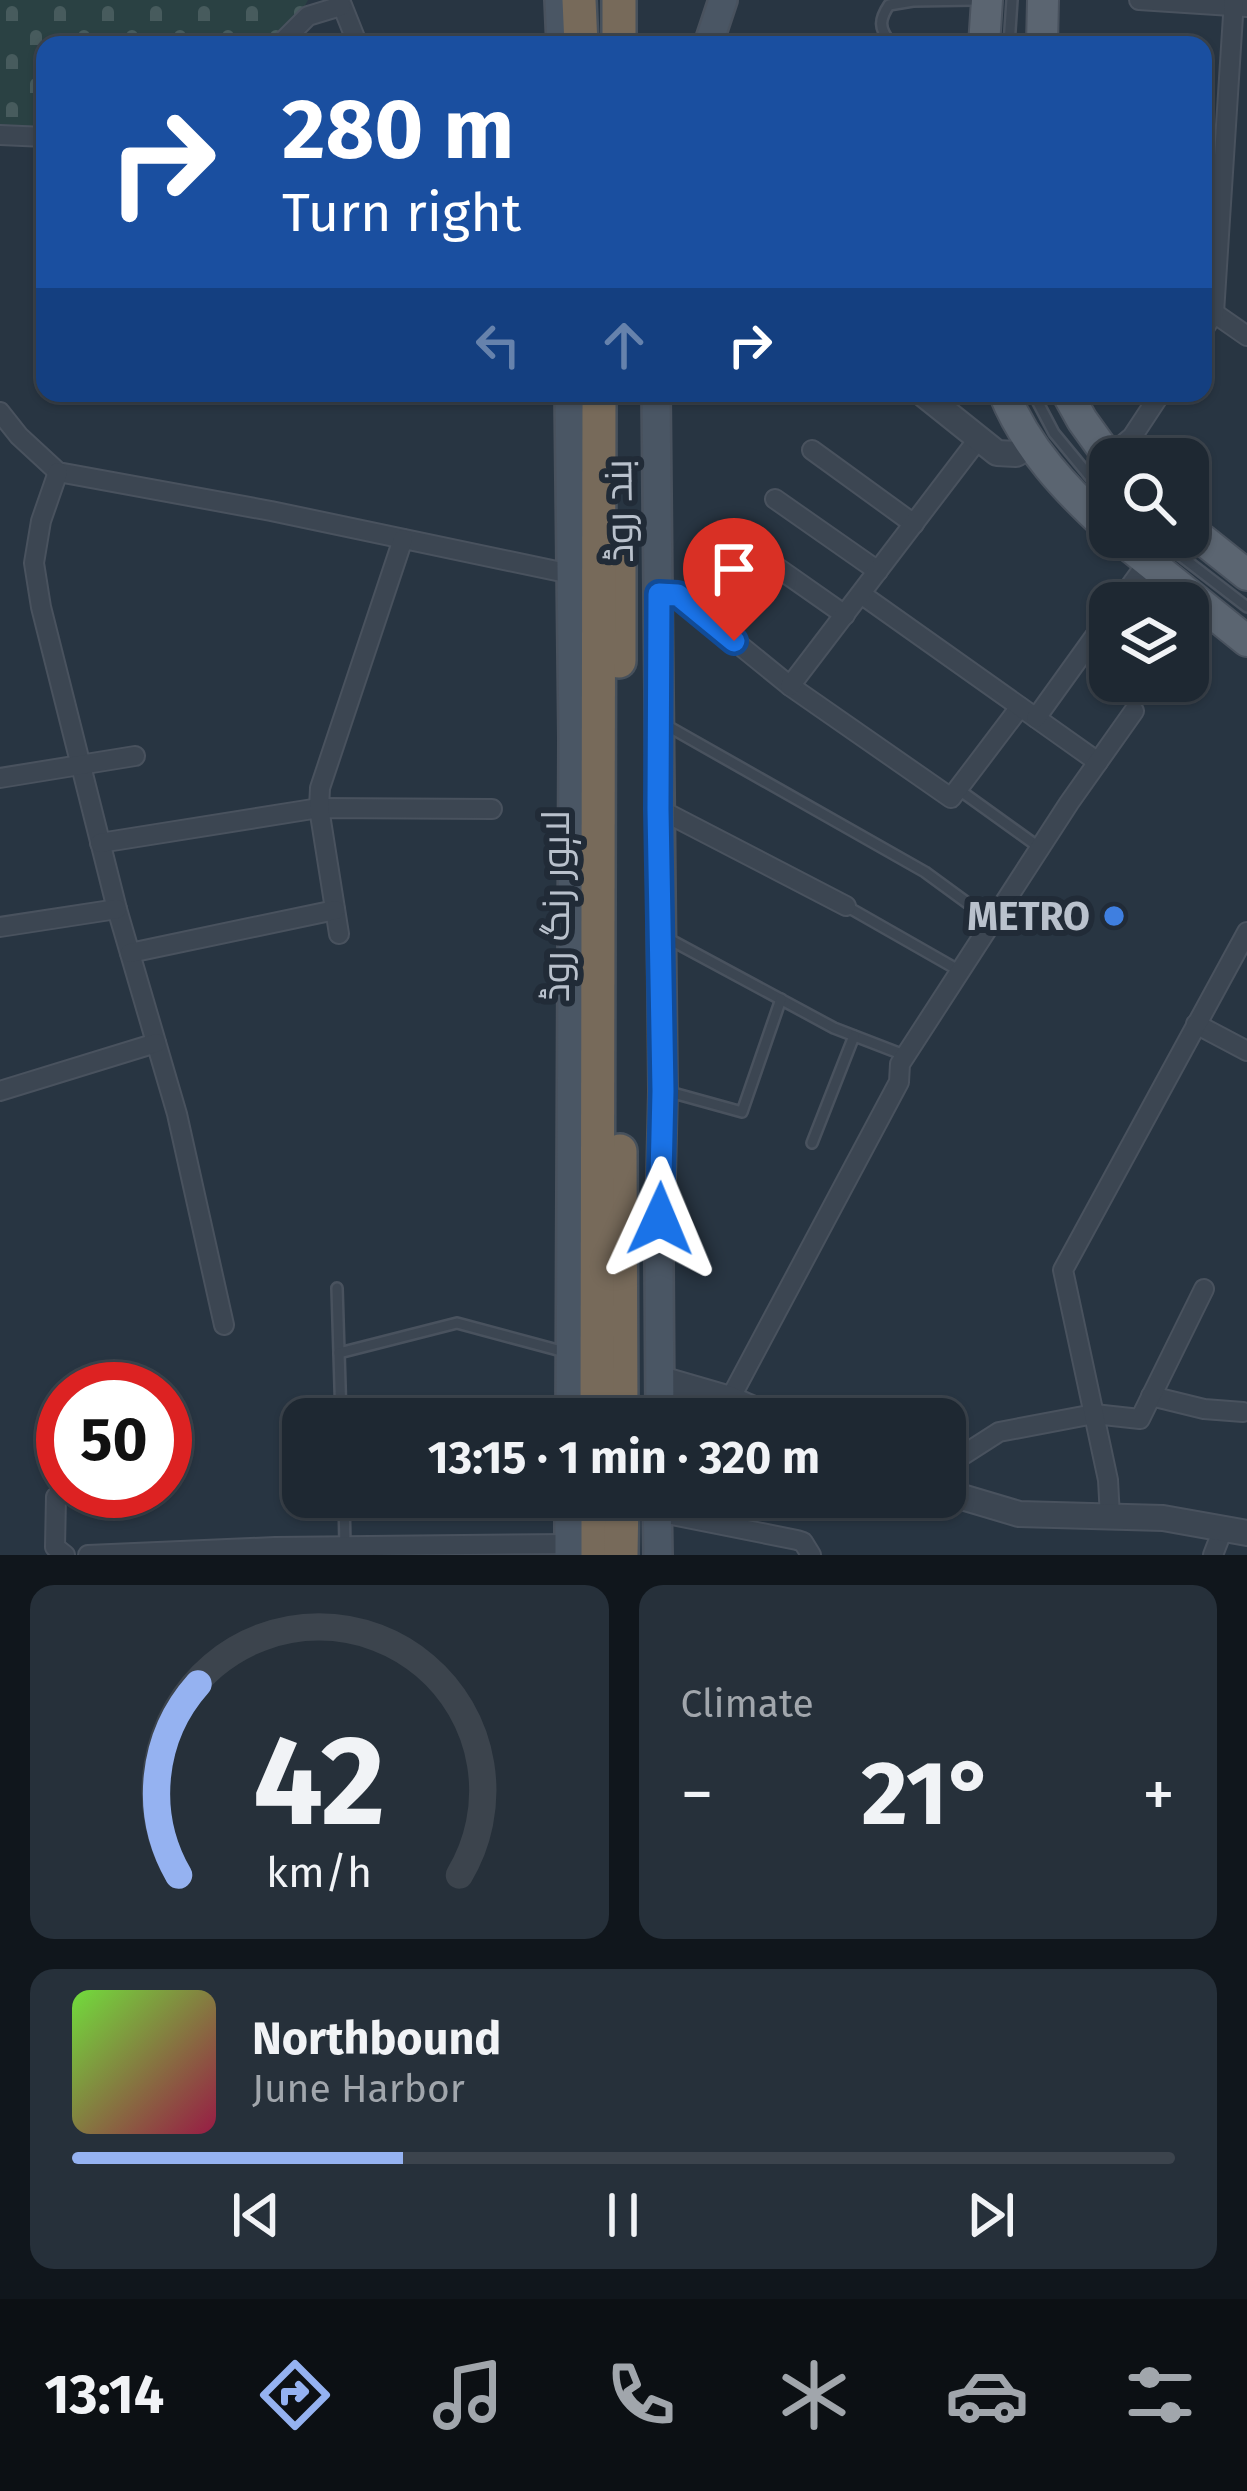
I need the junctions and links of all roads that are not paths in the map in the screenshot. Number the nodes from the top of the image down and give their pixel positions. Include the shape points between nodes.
1 (559, 0) edge
2 (594, 0) edge
3 (723, 0) edge
4 (974, 0) edge
5 (987, 0) edge
6 (1012, 0) edge
7 (1043, 0) edge
8 (1139, 0) edge
9 (340, 3) edge
10 (1238, 4) edge
11 (594, 32) edge
12 (288, 36) edge
13 (354, 36) edge
14 (711, 36) edge
15 (885, 36) edge
16 (984, 36) edge
17 (1010, 36) edge
18 (1042, 36) edge
19 (0, 135) edge
20 (36, 137) edge
21 (1212, 288) edge
22 (1212, 322) edge
23 (1247, 336) edge
24 (569, 402) edge
25 (598, 402) edge
26 (620, 402) edge
27 (656, 402) edge
28 (933, 402) edge
29 (1009, 402) edge
30 (1038, 402) edge
31 (1072, 402) edge
32 (1155, 402) edge
33 (0, 412) edge
34 (1095, 438) edge
35 (1131, 438) edge
36 (979, 439) junction
37 (1031, 445) junction
38 (812, 450) dead end
39 (58, 472) junction
40 (1089, 476) edge
41 (775, 499) dead end
42 (1089, 509) edge
43 (914, 524) junction
44 (728, 533) dead end
45 (403, 538) junction
46 (1209, 545) edge
47 (1162, 558) edge
48 (878, 571) junction
49 (571, 574) junction
50 (1247, 575) edge
51 (659, 594) junction
52 (861, 594) junction
53 (844, 615) junction
54 (1245, 626) edge
55 (1089, 640) edge
56 (790, 686) junction
57 (1134, 711) dead end
58 (1028, 713) junction
59 (659, 721) junction
60 (135, 756) dead end
61 (1098, 762) junction
62 (81, 766) junction
63 (0, 778) edge
64 (958, 789) junction
65 (320, 808) junction
66 (491, 809) dead end
67 (658, 809) junction
68 (100, 842) junction
69 (1040, 848) junction
70 (846, 906) joint
71 (117, 908) junction
72 (335, 910) junction
73 (992, 921) junction
74 (0, 927) edge
75 (1247, 932) edge
76 (339, 934) dead end
77 (662, 935) junction
78 (130, 953) junction
79 (960, 971) junction
80 (781, 999) junction
81 (1196, 1024) junction
82 (854, 1036) junction
83 (156, 1043) junction
84 (1247, 1051) edge
85 (905, 1056) junction
86 (0, 1091) edge
87 (663, 1091) junction
88 (812, 1143) dead end
89 (337, 1288) dead end
90 (1204, 1288) dead end
91 (224, 1325) dead end
92 (339, 1353) junction
93 (571, 1354) junction
94 (661, 1379) junction
95 (1151, 1396) junction
96 (340, 1398) edge
97 (570, 1398) edge
98 (597, 1398) edge
99 (621, 1398) edge
100 (660, 1398) edge
101 (727, 1398) edge
102 (731, 1398) edge
103 (1244, 1412) dead end
104 (1094, 1414) junction
105 (966, 1453) edge
106 (966, 1497) edge
107 (1110, 1517) junction
108 (56, 1518) edge
109 (344, 1518) edge
110 (573, 1518) edge
111 (591, 1518) edge
112 (622, 1518) edge
113 (657, 1518) edge
114 (709, 1518) edge
115 (1235, 1531) edge
116 (345, 1547) junction
117 (417, 1550) edge
118 (276, 1551) edge
119 (579, 1551) edge
120 (65, 1555) edge
121 (88, 1555) edge
122 (621, 1555) edge
123 (658, 1555) edge
124 (811, 1555) edge
125 (1213, 1555) edge

1 - 11 main road
2 - 11 highway
3 - 14 main road
4 - 15 lane via 889,5 881,18
5 - 16 main road
6 - 17 lane
7 - 18 main road
8 - 10 street
9 - 12 street via 308,16
9 - 13 street
10 - 21 street
19 - 20 street
22 - 23 street
24 - 49 main road, بند روڈ
25 - 98 highway, لاہور رنگ روڈ
26 - 99 highway, لاہور رنگ روڈ
27 - 51 main road, بند روڈ
28 - 36 street
29 - 37 main road
30 - 40 lane
31 - 34 main road
32 - 35 street
33 - 39 street
36 - 37 street via 1006,454
36 - 43 street
37 - 42 main road
38 - 43 street
39 - 45 street
39 - 62 street via 34,563
41 - 48 street
43 - 48 street
44 - 53 street
45 - 49 street
45 - 65 street via 323,774
46 - 50 main road
47 - 54 main road
48 - 52 street
49 - 93 main road, بند روڈ
51 - 56 street via 678,595
51 - 59 main road, بند روڈ
52 - 53 street
52 - 58 street
53 - 56 street
55 - 58 street
56 - 64 street via 951,798
57 - 61 street
58 - 61 street
58 - 64 street
59 - 67 main road, بند روڈ
59 - 73 lane via 925,872
60 - 62 street
61 - 69 street
62 - 63 street
62 - 68 street
64 - 69 lane
65 - 66 street
65 - 68 street
65 - 72 street
67 - 70 street
67 - 77 main road, بند روڈ
68 - 71 street
69 - 73 street
70 - 79 lane
71 - 74 street
71 - 78 street
72 - 76 street
72 - 78 street
73 - 79 street
75 - 81 street
77 - 80 lane
77 - 87 main road, بند روڈ
78 - 83 street
79 - 85 street
80 - 82 lane
80 - 87 lane via 742,1112
81 - 84 street
81 - 104 street via 1063,1270
82 - 85 lane
82 - 88 lane
83 - 86 street
83 - 91 street
85 - 102 street via 899,1082
87 - 94 main road, بند روڈ
89 - 92 lane
90 - 95 street
92 - 93 lane via 457,1323
92 - 96 lane
93 - 97 main road, بند روڈ
94 - 100 main road, بند روڈ
94 - 101 street
95 - 103 street
95 - 104 street via 1140,1419
104 - 105 street via 999,1432
104 - 107 street
106 - 107 street via 1018,1514
107 - 115 street
108 - 120 street via 55,1547
109 - 116 lane
110 - 119 main road
111 - 119 highway
112 - 122 highway
113 - 123 main road
114 - 124 street via 803,1542
115 - 125 street
116 - 117 street
116 - 118 street
117 - 119 street
118 - 121 street

